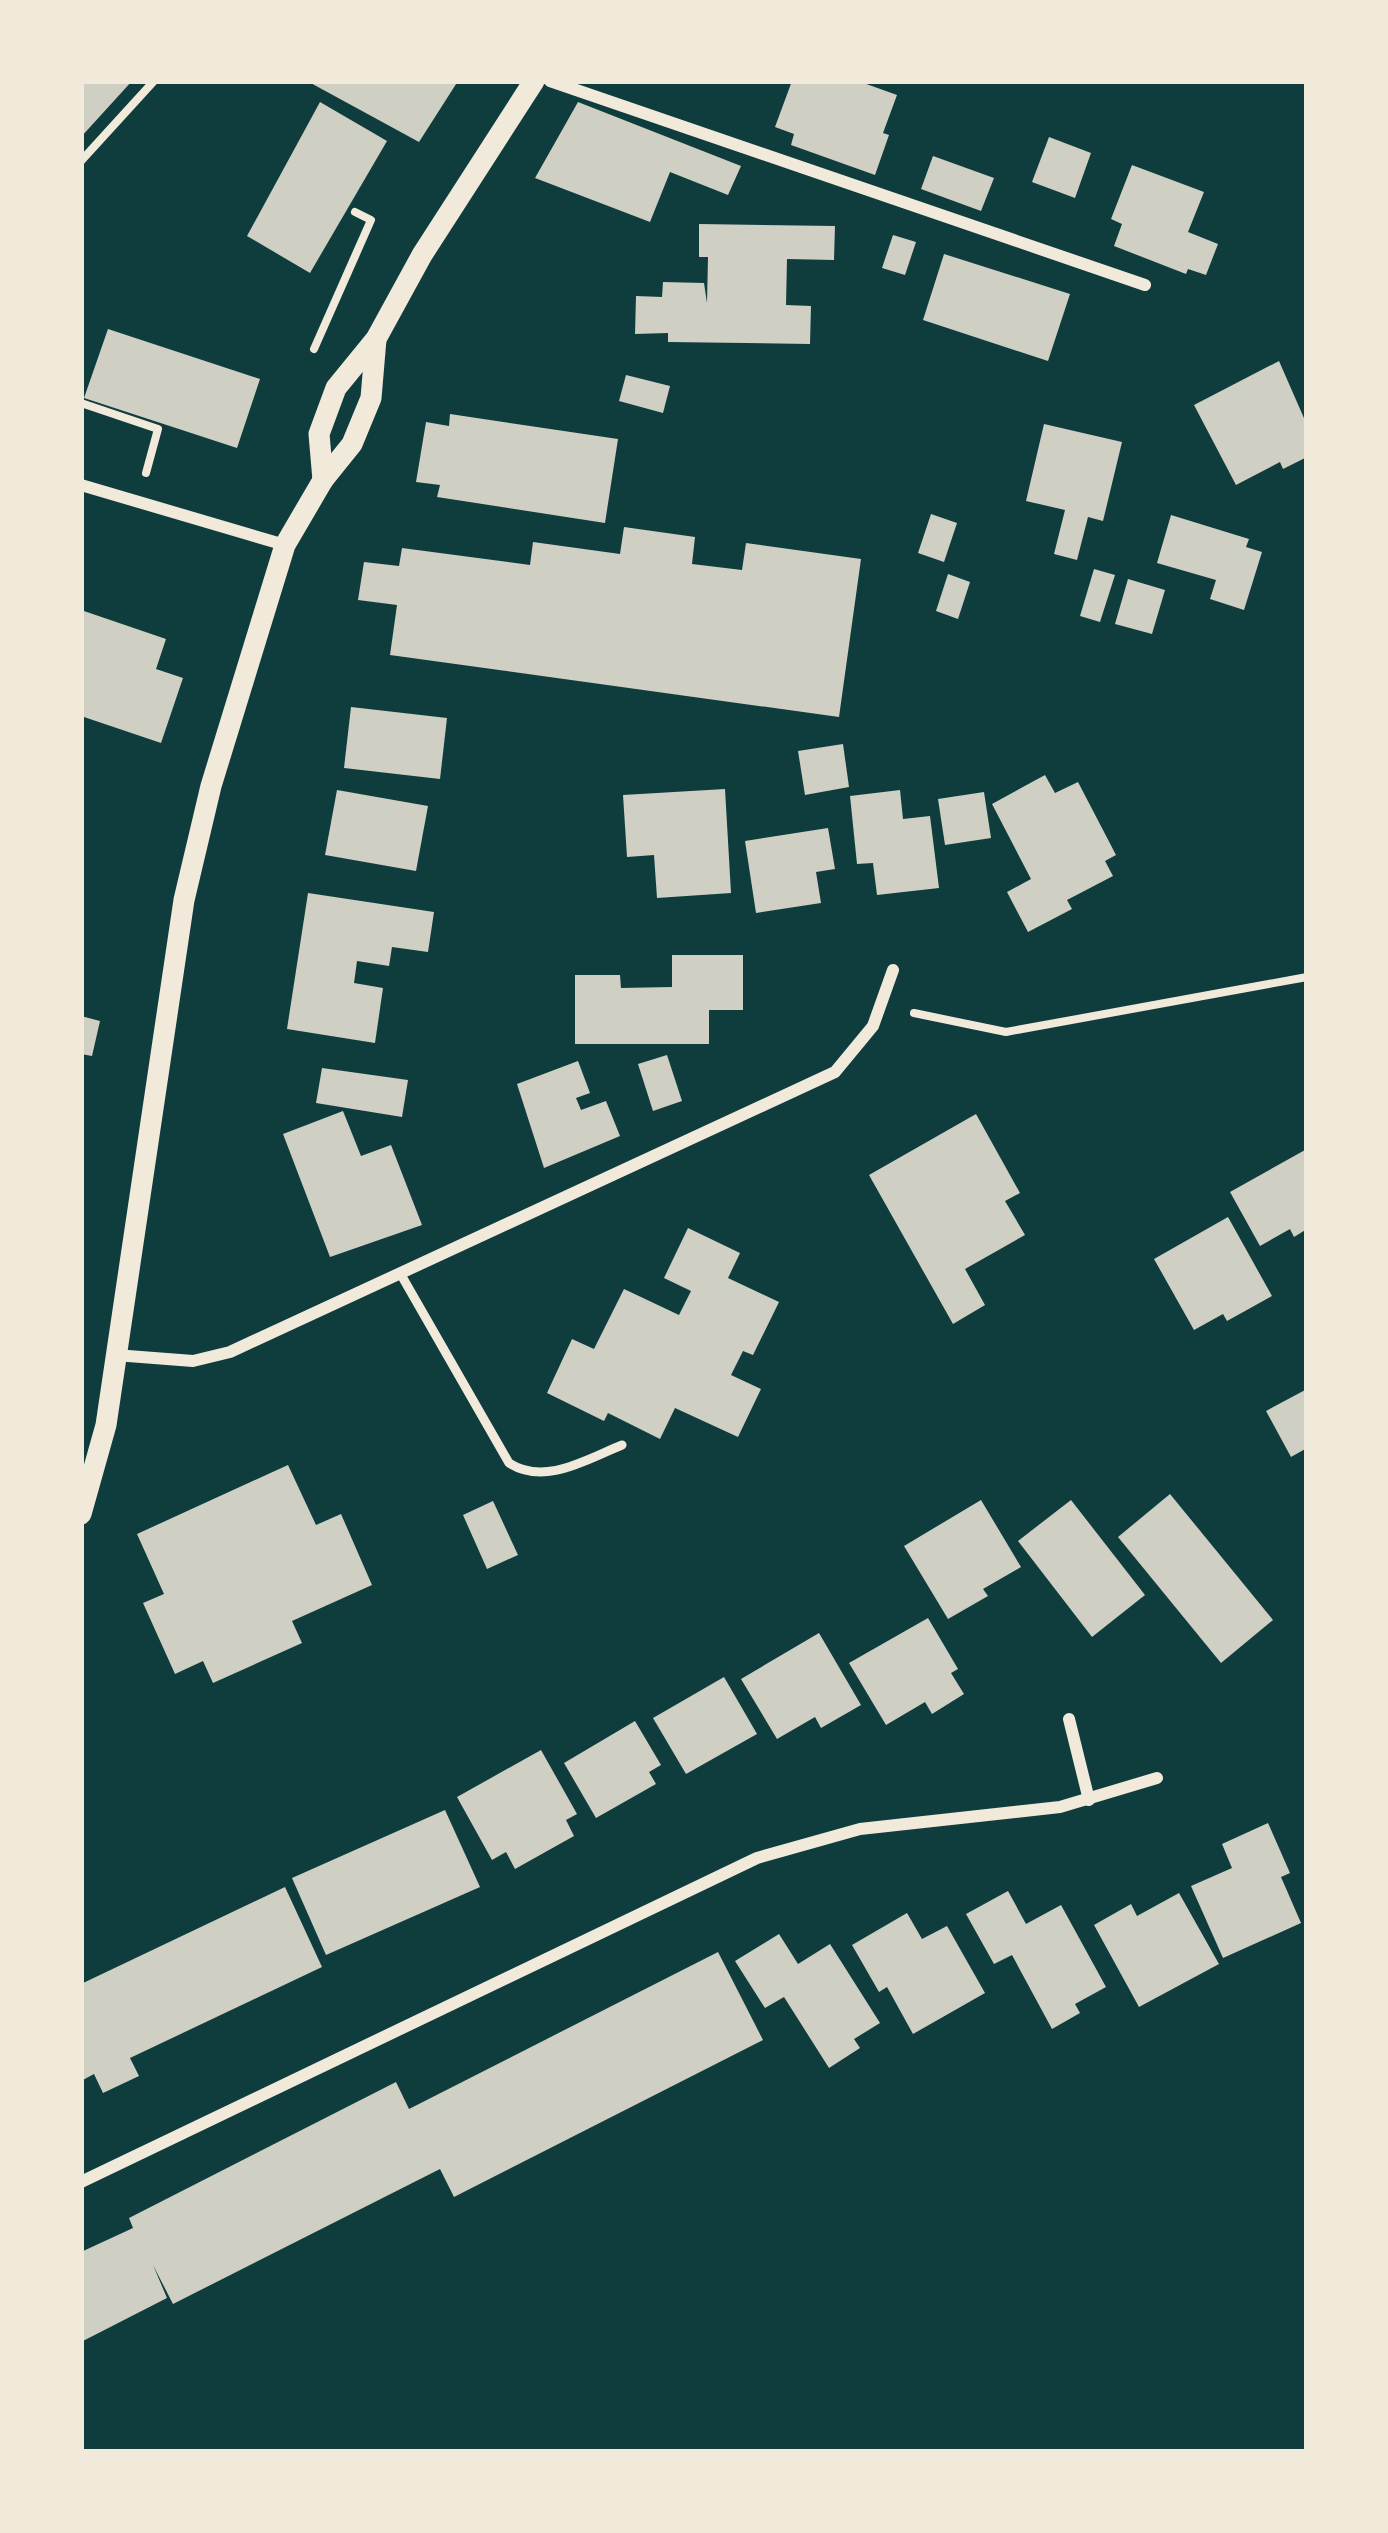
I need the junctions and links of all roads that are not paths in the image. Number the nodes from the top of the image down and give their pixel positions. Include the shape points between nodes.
1 (534, 81) edge
2 (550, 81) edge
3 (1144, 285) dead end
4 (376, 339) junction
5 (323, 480) junction
6 (81, 485) edge
7 (284, 545) junction
8 (893, 970) dead end
9 (400, 1273) junction
10 (115, 1354) junction
11 (622, 1445) dead end
12 (81, 1514) edge
13 (1069, 1719) dead end
14 (1157, 1778) dead end
15 (1089, 1800) junction
16 (81, 2182) edge

1 - 4 street
2 - 3 street
4 - 5 street via 371,398 352,445
4 - 5 street via 336,388 319,434
5 - 7 street
6 - 7 street
7 - 10 street via 184,900
8 - 9 street via 864,1042 836,1072
9 - 10 street via 206,1359
9 - 11 lane via 509,1463 525,1472 554,1471
10 - 12 street
13 - 15 street
14 - 15 street
15 - 16 street via 860,1829 757,1858

